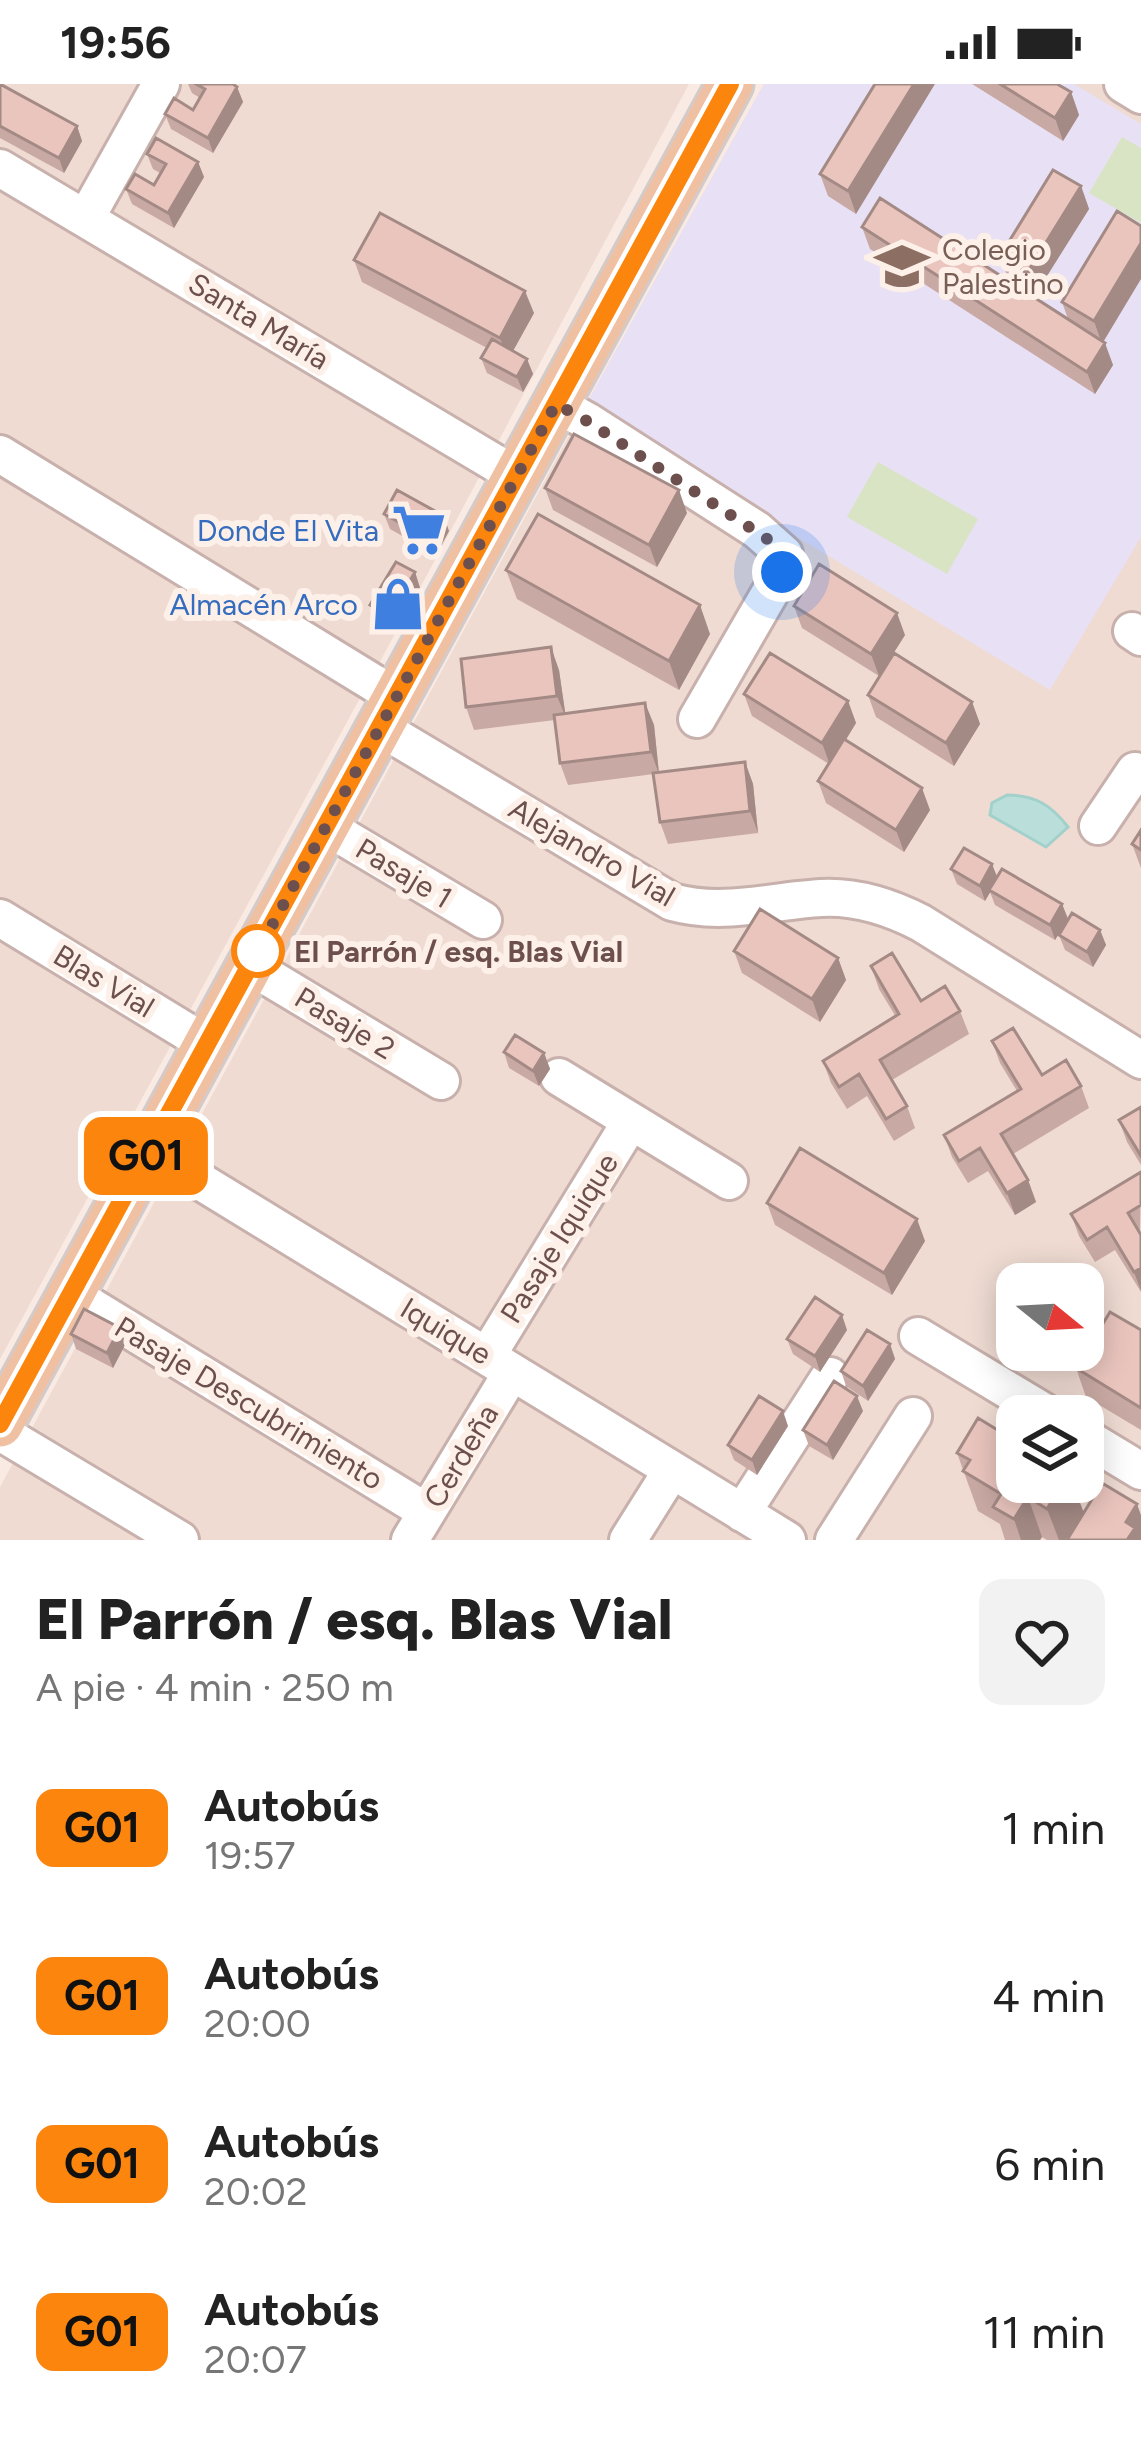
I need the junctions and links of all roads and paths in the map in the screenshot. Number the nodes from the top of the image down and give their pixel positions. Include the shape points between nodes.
1 (161, 84) edge
2 (730, 84) edge
3 (1124, 84) edge
4 (1141, 95) edge
5 (0, 168) edge
6 (86, 218) junction
7 (556, 404) junction
8 (0, 454) edge
9 (517, 476) junction
10 (387, 711) junction
11 (698, 719) dead end
12 (1141, 776) edge
13 (326, 826) junction
14 (1098, 826) dead end
15 (0, 918) edge
16 (483, 920) dead end
17 (250, 966) junction
18 (207, 1044) junction
19 (1141, 1060) edge
20 (559, 1078) dead end
21 (441, 1081) dead end
22 (631, 1120) junction
23 (149, 1150) junction
24 (729, 1181) dead end
25 (71, 1294) junction
26 (918, 1336) dead end
27 (500, 1364) junction
28 (830, 1376) dead end
29 (1016, 1395) edge
30 (3, 1415) edge
31 (914, 1416) dead end
32 (1104, 1449) edge
33 (672, 1470) junction
34 (1141, 1471) edge
35 (742, 1513) junction
36 (418, 1526) edge
37 (179, 1540) edge
38 (628, 1540) edge
39 (787, 1540) edge
40 (834, 1540) edge

1 - 6 street
2 - 7 main road
3 - 4 street
5 - 6 street, Santa María
6 - 9 street, Santa María
7 - 9 main road
7 - 11 street via 784,554 782,572
8 - 10 street, Alejandro Vial
9 - 10 main road
10 - 13 main road
10 - 19 street, Alejandro Vial via 672,902 725,909 824,898 886,908
12 - 14 street via 1135,771
13 - 16 street, Pasaje 1
13 - 17 main road
15 - 18 street, Blas Vial
17 - 18 main road
17 - 21 street, Pasaje 2
18 - 23 main road
20 - 22 street, Pasaje Iquique
22 - 24 street, Pasaje Iquique
22 - 27 street, Pasaje Iquique
23 - 25 main road
23 - 27 street, Iquique
25 - 30 main road
25 - 36 street, Pasaje Descubrimiento
26 - 29 street
27 - 33 street, Iquique
27 - 36 street, Cerdeña
28 - 35 street
30 - 37 street
31 - 40 street
32 - 34 street
33 - 35 street, Iquique
33 - 38 street
35 - 39 street, Iquique

